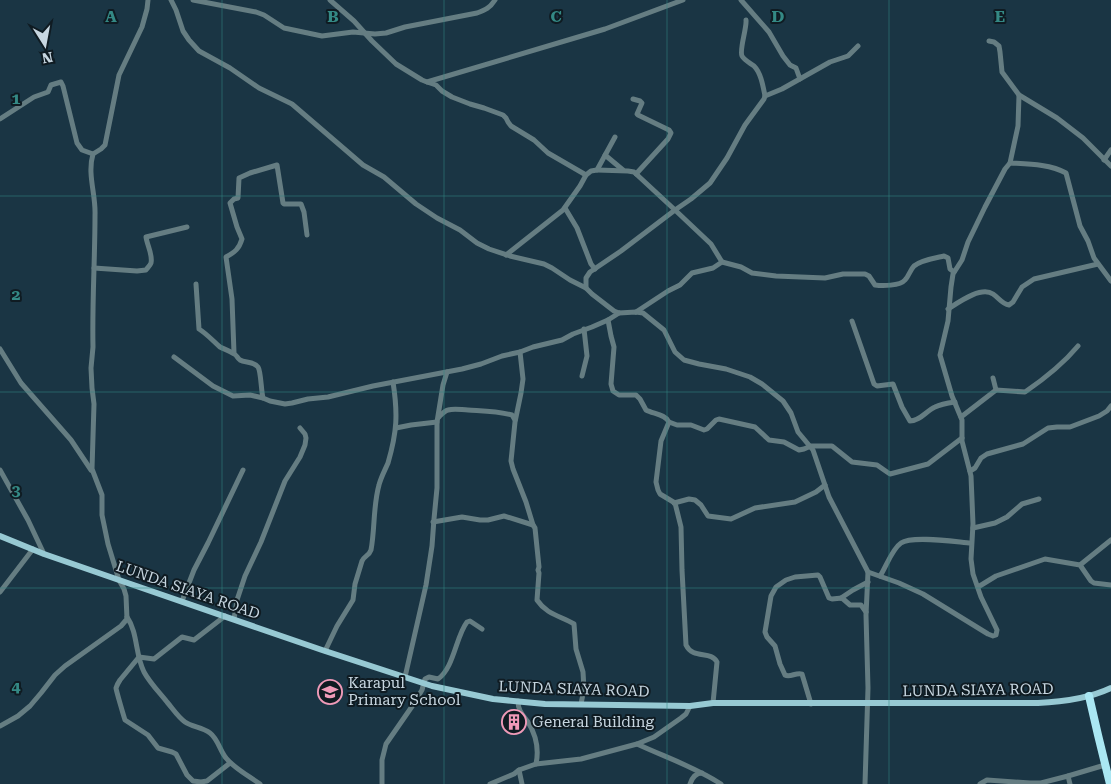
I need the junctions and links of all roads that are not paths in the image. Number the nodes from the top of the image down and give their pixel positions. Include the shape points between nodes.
1 (148, 0) edge
2 (171, 0) edge
3 (193, 0) edge
4 (330, 0) edge
5 (495, 0) edge
6 (683, 0) edge
7 (741, 0) edge
8 (746, 20) dead end
9 (364, 33) junction
10 (989, 41) dead end
11 (858, 46) dead end
12 (800, 79) junction
13 (427, 82) junction
14 (1019, 95) junction
15 (765, 96) junction
16 (633, 99) dead end
17 (0, 119) edge
18 (615, 136) dead end
19 (1111, 150) edge
20 (93, 154) junction
21 (605, 155) junction
22 (1104, 160) junction
23 (1010, 163) junction
24 (1111, 166) edge
25 (597, 170) junction
26 (624, 171) junction
27 (636, 174) junction
28 (586, 175) junction
29 (565, 208) junction
30 (675, 210) junction
31 (187, 227) dead end
32 (307, 236) dead end
33 (506, 255) junction
34 (722, 262) junction
35 (1098, 264) junction
36 (94, 268) junction
37 (595, 269) junction
38 (954, 272) junction
39 (1111, 281) edge
40 (196, 284) dead end
41 (586, 288) junction
42 (948, 309) junction
43 (636, 312) junction
44 (616, 315) junction
45 (608, 320) junction
46 (852, 321) dead end
47 (584, 330) junction
48 (1078, 346) dead end
49 (0, 349) edge
50 (520, 352) junction
51 (234, 353) junction
52 (174, 357) dead end
53 (448, 372) junction
54 (582, 376) dead end
55 (993, 378) dead end
56 (393, 382) junction
57 (996, 390) junction
58 (263, 398) junction
59 (955, 402) junction
60 (1111, 406) edge
61 (961, 417) junction
62 (515, 420) junction
63 (438, 421) junction
64 (669, 422) junction
65 (300, 428) dead end
66 (396, 428) junction
67 (962, 438) junction
68 (811, 446) junction
69 (0, 470) edge
70 (243, 470) dead end
71 (970, 471) junction
72 (93, 472) junction
73 (825, 485) junction
74 (1039, 499) dead end
75 (674, 503) junction
76 (433, 522) junction
77 (533, 525) junction
78 (973, 528) junction
79 (0, 536) edge
80 (1111, 540) edge
81 (971, 543) junction
82 (33, 549) junction
83 (44, 554) junction
84 (1080, 565) junction
85 (868, 572) junction
86 (880, 576) junction
87 (119, 580) junction
88 (868, 582) junction
89 (1111, 585) edge
90 (978, 587) junction
91 (0, 592) edge
92 (841, 598) junction
93 (182, 601) junction
94 (866, 612) junction
95 (127, 616) junction
96 (225, 616) junction
97 (234, 619) junction
98 (482, 629) dead end
99 (325, 651) junction
100 (139, 657) junction
101 (405, 677) junction
102 (423, 684) junction
103 (1111, 688) edge
104 (1089, 696) junction
105 (518, 701) junction
106 (713, 703) junction
107 (867, 703) junction
108 (582, 704) junction
109 (811, 704) junction
110 (690, 706) junction
111 (0, 726) edge
112 (637, 744) junction
113 (230, 763) junction
114 (536, 764) junction
115 (519, 770) junction
116 (1108, 770) edge
117 (707, 775) junction
118 (1068, 776) junction
119 (260, 784) edge
120 (382, 784) edge
121 (490, 784) edge
122 (522, 784) edge
123 (690, 784) edge
124 (721, 784) edge
125 (865, 784) edge
126 (980, 784) edge
127 (1070, 784) edge
128 (1110, 784) edge

1 - 20 street via 140,33 119,75 105,145
2 - 33 street via 183,31 202,54 292,104 363,165 384,177 416,204 483,246
3 - 9 street via 256,12 284,28 314,35
4 - 9 street
5 - 9 street via 489,8 476,13 386,33
6 - 13 street via 605,30
7 - 12 street via 769,32 790,65 796,68
8 - 15 street via 741,54 756,68
9 - 13 street via 399,67
10 - 14 street via 998,46 1002,72
11 - 12 street via 848,56
12 - 15 street
13 - 28 street via 446,94 503,115 513,128 534,140 548,154
14 - 22 street via 1057,118
14 - 23 street via 1018,126
15 - 30 street via 715,177
16 - 27 street via 642,103 638,115 671,133
17 - 20 street via 34,97 48,92 51,85 61,82 77,144
18 - 21 street
19 - 22 street
20 - 36 street
21 - 25 street
21 - 26 street
22 - 24 street
23 - 35 street via 1033,164 1066,172 1079,223
23 - 38 street
25 - 26 street
25 - 28 street
26 - 27 street
27 - 30 street
28 - 29 street
29 - 33 street
29 - 37 street
30 - 34 street via 711,244
30 - 37 street
31 - 36 street via 146,237 151,263 146,270
32 - 51 street via 301,204 283,203 277,165 239,178 238,198 230,203 242,239 239,248 226,257
33 - 41 street via 544,264
34 - 38 street via 752,273 776,276 825,278 865,274 877,286 900,283 914,266 942,256 948,258
34 - 43 street via 692,274
35 - 39 street
35 - 42 street via 1034,279 1022,287 1009,305 986,291
36 - 72 street via 91,368
37 - 41 street via 586,278
38 - 42 street
40 - 51 street via 199,330
41 - 44 street
42 - 59 street via 940,355
43 - 44 street
43 - 68 street via 646,315 661,327 675,352 684,360 757,380 786,405 798,432
44 - 45 street
45 - 47 street
45 - 64 street via 614,348 613,391 619,395 636,395 646,410 667,418
46 - 59 street via 874,384 893,384 910,421 939,405
47 - 50 street
47 - 54 street via 587,356
48 - 57 street via 1025,392
49 - 72 street via 21,383 71,440
50 - 53 street
50 - 62 street via 523,379
51 - 58 street via 239,359 258,367
52 - 58 street via 213,386 233,396
53 - 56 street
53 - 63 street
55 - 57 street
56 - 58 street via 284,404
56 - 66 street
57 - 61 street
59 - 61 street
60 - 71 street via 1100,416 1068,428 1048,428 1023,444 987,454
61 - 67 street
62 - 63 street via 512,415 488,410 448,410
62 - 77 street via 511,463
63 - 66 street
63 - 76 street
64 - 68 street via 704,430 719,419 756,427 769,440 784,442 798,450
64 - 75 street via 661,441 656,482 660,494
65 - 97 street via 305,434 305,445 285,481 245,576
66 - 99 street via 379,484 371,550 362,561 352,600
67 - 68 street via 928,464 893,474 877,465 852,462 834,447
67 - 71 street
68 - 73 street
69 - 83 street
70 - 93 street
71 - 78 street
72 - 87 street via 102,495 106,535
73 - 75 street via 799,500 755,508 731,519 708,516 695,500
73 - 85 street
74 - 78 street via 1022,504 995,523
75 - 106 street via 681,528 685,640 693,653 717,659
76 - 77 street via 462,518 488,520 504,514
76 - 101 street via 426,585
77 - 108 street via 539,573 537,600 553,615 575,626 576,649 583,672
78 - 81 street
79 - 82 main road, LUNDA SIAYA ROAD
80 - 84 street
81 - 86 street via 922,538 901,542
81 - 90 street via 972,567
82 - 83 main road, LUNDA SIAYA ROAD
82 - 91 street
83 - 87 main road, LUNDA SIAYA ROAD
84 - 89 street via 1094,583
84 - 90 street via 1041,560 990,579
85 - 86 street
85 - 88 street
86 - 90 street via 923,594 995,636 997,630
87 - 93 main road, LUNDA SIAYA ROAD
87 - 95 street via 126,596
88 - 92 street
88 - 94 street
92 - 94 street via 850,605 862,605
92 - 109 street via 829,598 818,575 786,580 776,587 771,596 766,635 775,646 785,675 802,674
93 - 96 main road, LUNDA SIAYA ROAD
94 - 107 street
95 - 100 street
95 - 111 street via 121,626 60,670 21,714
96 - 97 main road, LUNDA SIAYA ROAD
96 - 100 street via 194,640 182,637 154,659
97 - 99 main road, LUNDA SIAYA ROAD
98 - 102 street via 470,621 465,623 456,650 441,676 438,679 427,677
99 - 101 main road, LUNDA SIAYA ROAD
100 - 113 street via 149,680 173,710 185,722 210,733
100 - 113 street via 116,687 125,720 148,735 158,748 176,754 193,781 207,781
101 - 102 main road, LUNDA SIAYA ROAD
102 - 105 main road, LUNDA SIAYA ROAD via 485,698
102 - 120 street via 386,744
103 - 104 main road, LUNDA SIAYA ROAD
104 - 107 main road, LUNDA SIAYA ROAD via 1046,702
104 - 116 highway
105 - 108 main road, LUNDA SIAYA ROAD
105 - 114 street via 535,739
106 - 109 main road, LUNDA SIAYA ROAD
106 - 110 main road, LUNDA SIAYA ROAD
107 - 109 main road, LUNDA SIAYA ROAD
107 - 125 street
108 - 110 main road, LUNDA SIAYA ROAD
110 - 112 street via 682,718
112 - 114 street via 581,759
112 - 117 street
113 - 119 street
114 - 115 street
115 - 121 street
115 - 122 street
116 - 118 street
116 - 128 highway
117 - 123 street via 697,774
117 - 124 street
118 - 126 street via 1041,783 987,780
118 - 127 street

